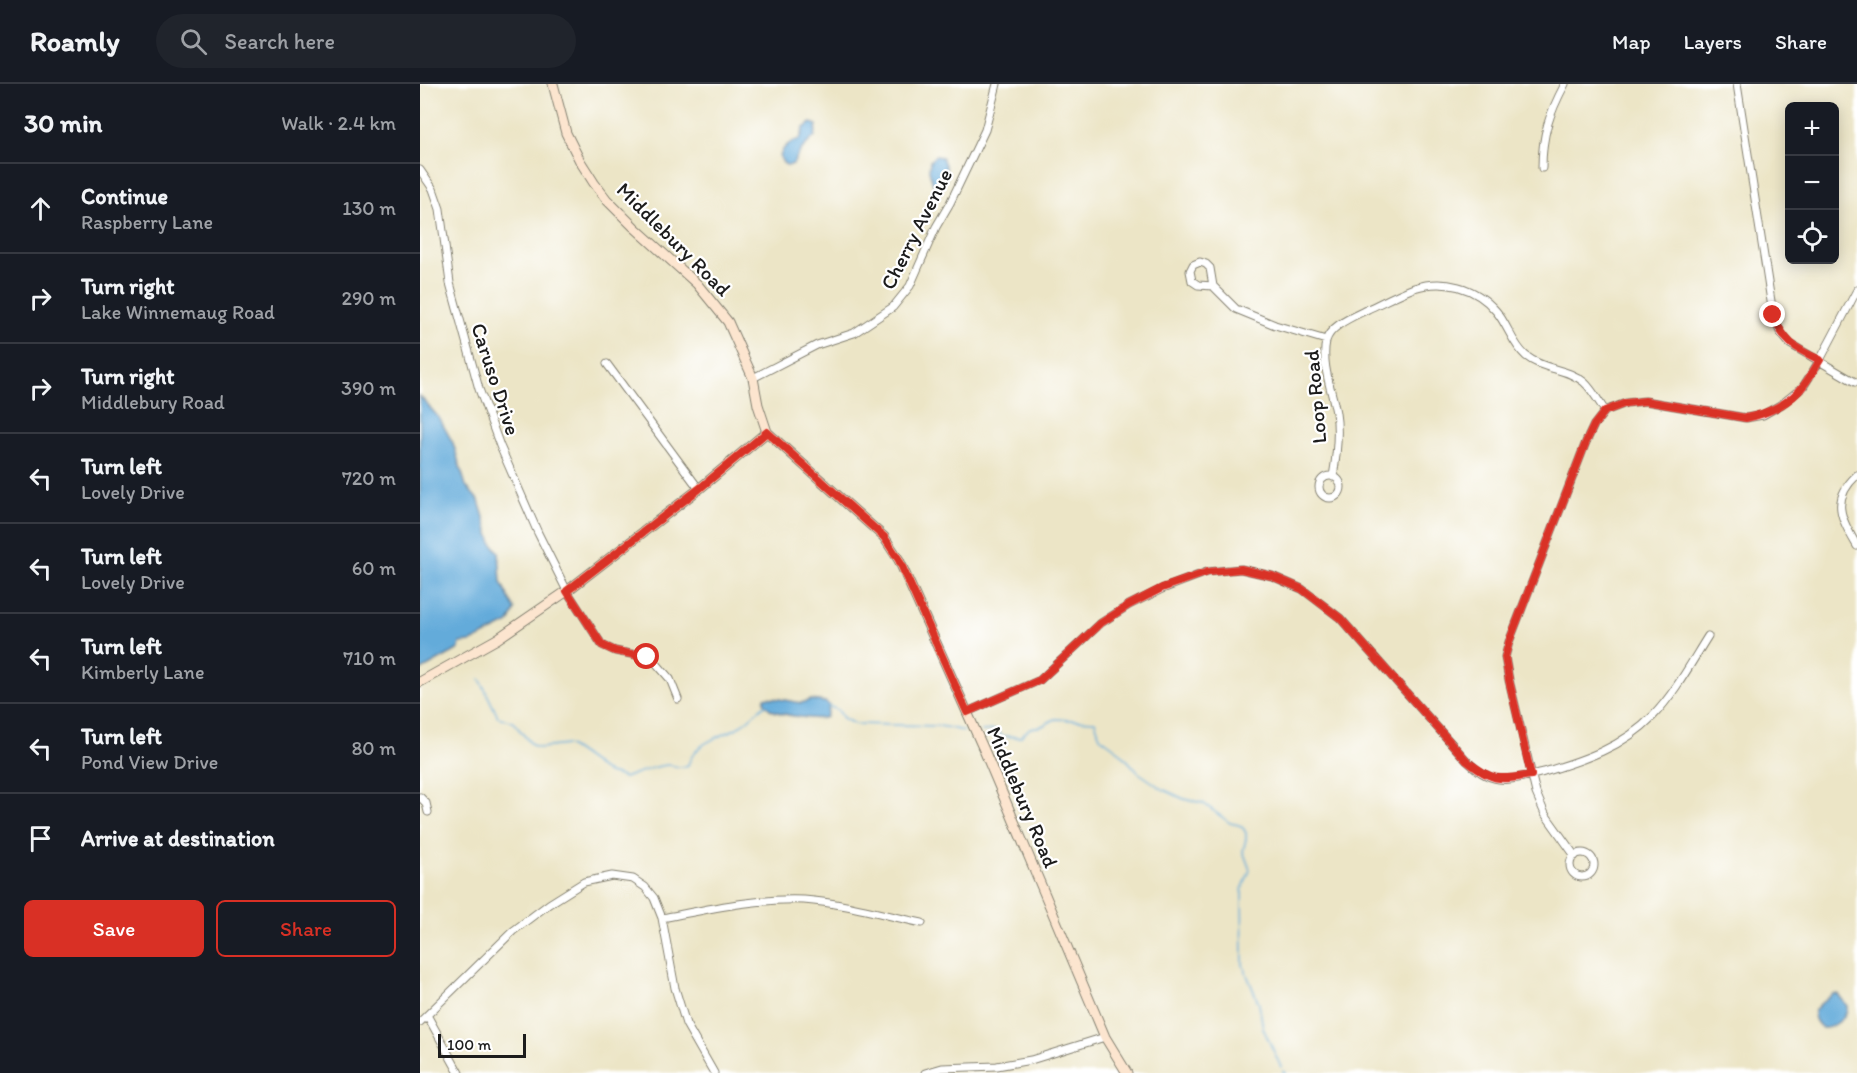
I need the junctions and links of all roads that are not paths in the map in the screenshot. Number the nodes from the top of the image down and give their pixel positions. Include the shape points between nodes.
1 (553, 84) edge
2 (997, 84) edge
3 (1565, 84) edge
4 (1737, 84) edge
5 (1542, 168) dead end
6 (420, 170) edge
7 (1213, 286) dead end
8 (1857, 290) edge
9 (1326, 340) junction
10 (1820, 360) junction
11 (607, 364) dead end
12 (753, 378) junction
13 (1855, 382) dead end
14 (1605, 411) junction
15 (767, 432) junction
16 (1857, 475) edge
17 (1333, 477) dead end
18 (699, 489) junction
19 (1857, 546) edge
20 (567, 591) junction
21 (1707, 636) dead end
22 (420, 682) edge
23 (678, 699) dead end
24 (967, 712) junction
25 (1531, 775) junction
26 (420, 797) edge
27 (428, 812) dead end
28 (1575, 856) dead end
29 (662, 918) junction
30 (922, 923) dead end
31 (427, 1015) junction
32 (420, 1022) edge
33 (1105, 1036) junction
34 (459, 1073) edge
35 (714, 1073) edge
36 (925, 1073) edge
37 (1127, 1073) edge

1 - 12 street, Middlebury Road via 566,133 594,183 715,304 728,322
2 - 12 street, Cherry Avenue via 985,130 910,286 893,307 854,333 817,345
3 - 5 street via 1542,144
4 - 10 street via 1773,315 1790,344
6 - 20 street, Caruso Drive via 440,209 450,283 481,395 533,522
7 - 9 street via 1236,309
8 - 10 street
9 - 14 street, Loop Road via 1344,322 1415,288 1454,285 1486,300 1525,355 1574,375 1585,383
9 - 17 street, Loop Road via 1326,365 1336,415
10 - 13 street
10 - 14 street via 1803,387 1763,415 1746,418 1645,401
11 - 18 street
12 - 15 street, Middlebury Road
14 - 25 street via 1586,442 1505,657
15 - 18 street
15 - 24 street, Middlebury Road via 884,537 899,560
16 - 19 street via 1847,484 1839,501 1842,520
18 - 20 street
20 - 22 street via 497,639
20 - 23 street, Caruso Drive via 602,645 656,663 670,679
21 - 25 street via 1671,694 1635,733 1582,761
24 - 25 street via 1040,680 1101,623 1129,605 1208,572 1241,569 1272,576 1302,589 1340,618 1467,761 1483,774 1500,779
24 - 33 street, Middlebury Road
25 - 28 street via 1545,814
26 - 27 street
29 - 30 street via 733,904 806,900
29 - 31 street via 654,898 633,879 612,876 584,882 513,931
29 - 35 street via 686,1024
31 - 32 street
31 - 34 street
33 - 36 street via 1031,1060
33 - 37 street, Middlebury Road

